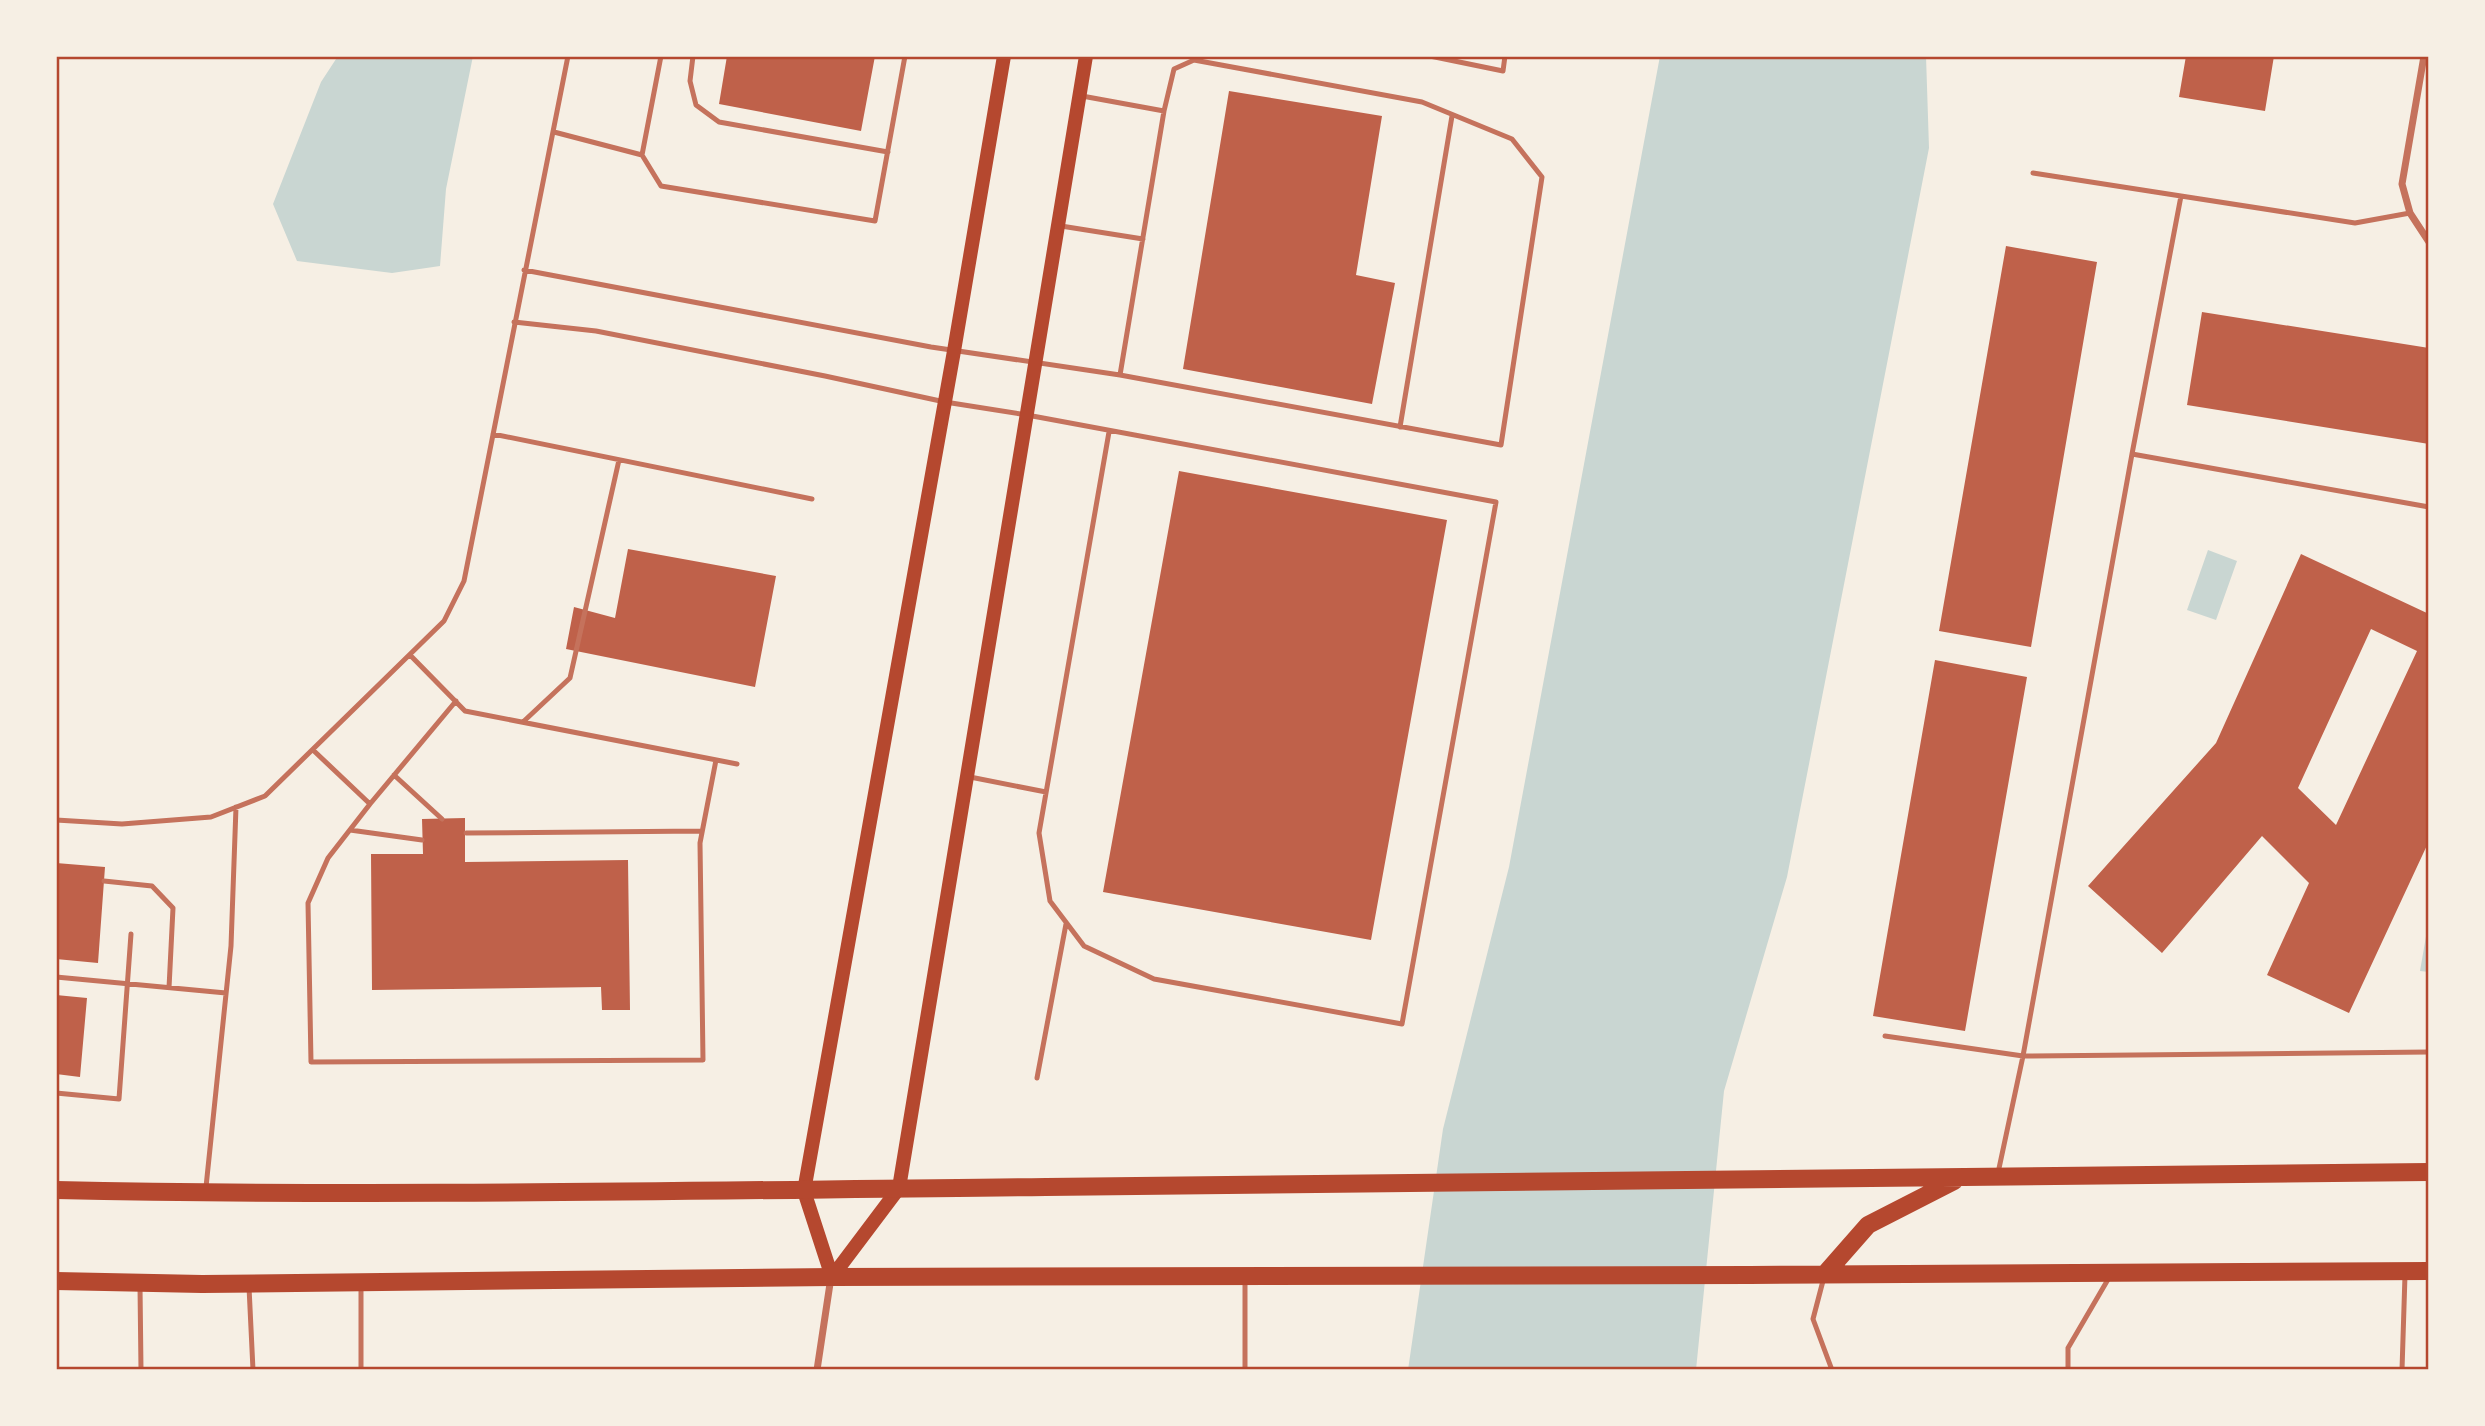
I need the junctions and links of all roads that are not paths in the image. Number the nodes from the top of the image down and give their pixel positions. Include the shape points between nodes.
1 (568, 56) edge
2 (661, 56) edge
3 (693, 56) edge
4 (905, 56) edge
5 (1004, 56) edge
6 (1086, 56) edge
7 (1430, 56) edge
8 (1505, 56) edge
9 (2424, 56) edge
10 (1079, 96) junction
11 (1164, 111) junction
12 (1452, 116) junction
13 (554, 132) junction
14 (888, 152) junction
15 (642, 155) junction
16 (2033, 173) dead end
17 (2181, 196) junction
18 (2410, 213) junction
19 (1058, 226) junction
20 (1143, 240) junction
21 (2429, 242) edge
22 (524, 270) junction
23 (514, 322) junction
24 (954, 351) junction
25 (1035, 363) junction
26 (1121, 375) junction
27 (945, 402) junction
28 (1027, 415) junction
29 (1399, 427) junction
30 (1109, 432) junction
31 (493, 434) junction
32 (2132, 454) junction
33 (619, 460) junction
34 (812, 499) dead end
35 (2429, 507) edge
36 (410, 655) junction
37 (456, 701) junction
38 (523, 722) junction
39 (313, 750) junction
40 (716, 760) junction
41 (737, 764) dead end
42 (394, 775) junction
43 (967, 777) junction
44 (1046, 792) junction
45 (370, 804) junction
46 (236, 807) junction
47 (442, 819) dead end
48 (56, 820) edge
49 (350, 830) junction
50 (702, 831) junction
51 (466, 833) dead end
52 (422, 840) dead end
53 (104, 881) dead end
54 (1066, 924) junction
55 (131, 934) dead end
56 (56, 977) edge
57 (127, 984) junction
58 (169, 988) junction
59 (226, 993) junction
60 (1885, 1036) dead end
61 (2429, 1052) edge
62 (2023, 1056) junction
63 (1037, 1078) dead end
64 (56, 1093) edge
65 (2429, 1172) edge
66 (1996, 1179) junction
67 (1957, 1180) junction
68 (899, 1188) junction
69 (56, 1190) edge
70 (804, 1191) junction
71 (206, 1194) junction
72 (2429, 1270) edge
73 (2405, 1271) junction
74 (2112, 1273) junction
75 (1825, 1274) junction
76 (1245, 1275) junction
77 (831, 1277) junction
78 (56, 1282) edge
79 (361, 1282) junction
80 (140, 1283) junction
81 (249, 1283) junction
82 (141, 1370) edge
83 (253, 1370) edge
84 (361, 1370) edge
85 (817, 1370) edge
86 (1245, 1370) edge
87 (1832, 1370) edge
88 (2067, 1370) edge
89 (2402, 1370) edge

1 - 13 lane
2 - 15 lane
3 - 14 lane via 690,82 696,105 719,122
4 - 14 lane
5 - 24 main road
6 - 10 main road
7 - 8 lane via 1503,71
9 - 18 street via 2402,184
10 - 11 lane
10 - 19 main road
11 - 12 lane via 1174,69 1194,60 1422,102
11 - 20 lane
12 - 29 lane
12 - 29 lane via 1512,139 1542,177 1500,445
13 - 15 lane
13 - 22 lane
14 - 15 lane via 875,221 661,186
16 - 17 lane
17 - 18 lane via 2355,223
17 - 32 lane
18 - 21 street
19 - 20 lane
19 - 25 main road
20 - 26 lane
22 - 23 lane
22 - 24 lane
23 - 27 lane via 596,331
23 - 31 lane
24 - 25 lane
24 - 27 main road
25 - 26 lane
25 - 28 main road
26 - 29 lane
27 - 28 lane
27 - 70 main road
28 - 30 lane
28 - 43 main road
30 - 44 lane
30 - 54 lane via 1496,502 1402,1024 1154,979 1084,946
31 - 33 lane
31 - 36 lane via 464,581 444,621
32 - 35 lane
32 - 62 lane
33 - 34 lane
33 - 38 lane via 570,678
36 - 37 lane
36 - 39 lane
37 - 38 lane via 465,711
37 - 42 lane
38 - 40 lane
39 - 45 lane
39 - 46 lane via 265,796
40 - 41 lane
40 - 50 lane
42 - 45 lane
42 - 47 lane
43 - 44 lane
43 - 68 main road
44 - 54 lane via 1039,833 1050,901
45 - 49 lane
46 - 48 lane via 211,817 122,824
46 - 59 lane
49 - 50 lane via 328,858 308,903 311,1062 703,1060
49 - 52 lane
50 - 51 lane
53 - 58 lane via 152,886 173,908
54 - 63 lane
55 - 57 lane
56 - 57 lane
57 - 58 lane
57 - 64 lane via 119,1099
58 - 59 lane
59 - 71 lane
60 - 62 lane
61 - 62 lane
62 - 66 lane
65 - 66 main road
66 - 67 main road
67 - 68 main road
67 - 75 main road via 1868,1226
68 - 70 main road
68 - 77 main road
69 - 71 main road
70 - 71 main road
70 - 77 main road
72 - 73 main road
73 - 74 main road
73 - 89 lane
74 - 75 main road
74 - 88 lane via 2067,1348
75 - 76 main road
75 - 87 lane via 1813,1319
76 - 77 main road
76 - 86 lane
77 - 79 main road
77 - 85 street
78 - 80 main road
79 - 81 main road
79 - 84 lane
80 - 81 main road
80 - 82 lane
81 - 83 lane

